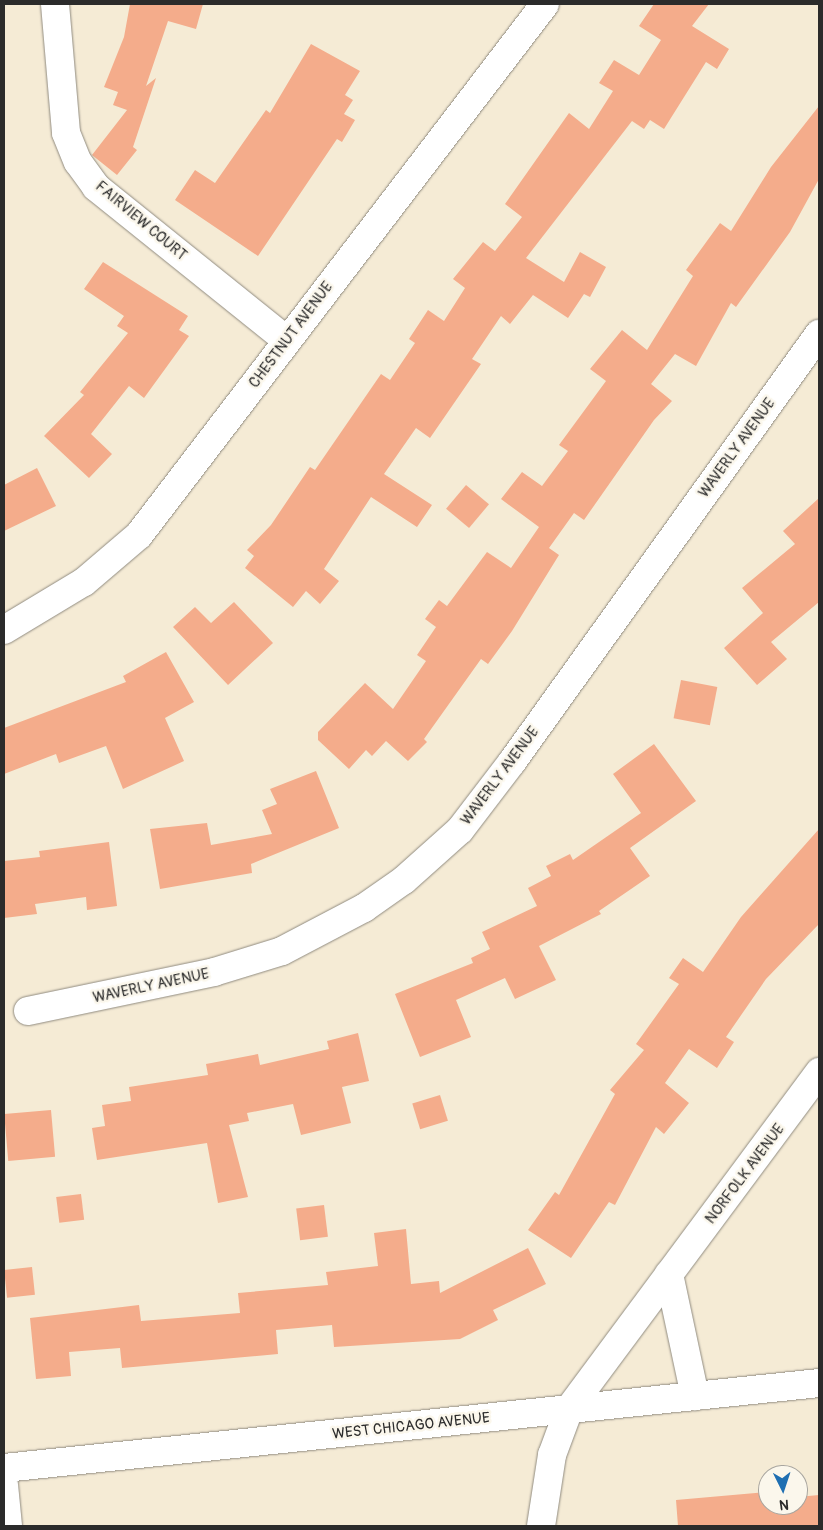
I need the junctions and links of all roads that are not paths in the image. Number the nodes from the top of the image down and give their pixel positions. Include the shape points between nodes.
1 (55, 4) edge
2 (545, 4) edge
3 (819, 334) edge
4 (286, 340) junction
5 (4, 630) edge
6 (28, 1011) dead end
7 (819, 1072) edge
8 (669, 1274) junction
9 (819, 1383) edge
10 (695, 1396) junction
11 (569, 1409) junction
12 (4, 1468) edge
13 (4, 1485) edge
14 (8, 1526) edge
15 (541, 1526) edge

1 - 4 street, FAIRVIEW COURT via 66,133 78,162 96,187
2 - 4 street, CHESTNUT AVENUE
3 - 6 street, WAVERLY AVENUE via 512,762 460,830 404,880 356,913 282,951 214,972
4 - 5 street, CHESTNUT AVENUE via 140,534 84,582
7 - 8 street, NORFOLK AVENUE
8 - 10 street
8 - 11 street, NORFOLK AVENUE
9 - 10 street, WEST CHICAGO AVENUE
10 - 11 street, WEST CHICAGO AVENUE
11 - 12 street, WEST CHICAGO AVENUE
11 - 15 street, NORFOLK AVENUE via 552,1455
13 - 14 street

